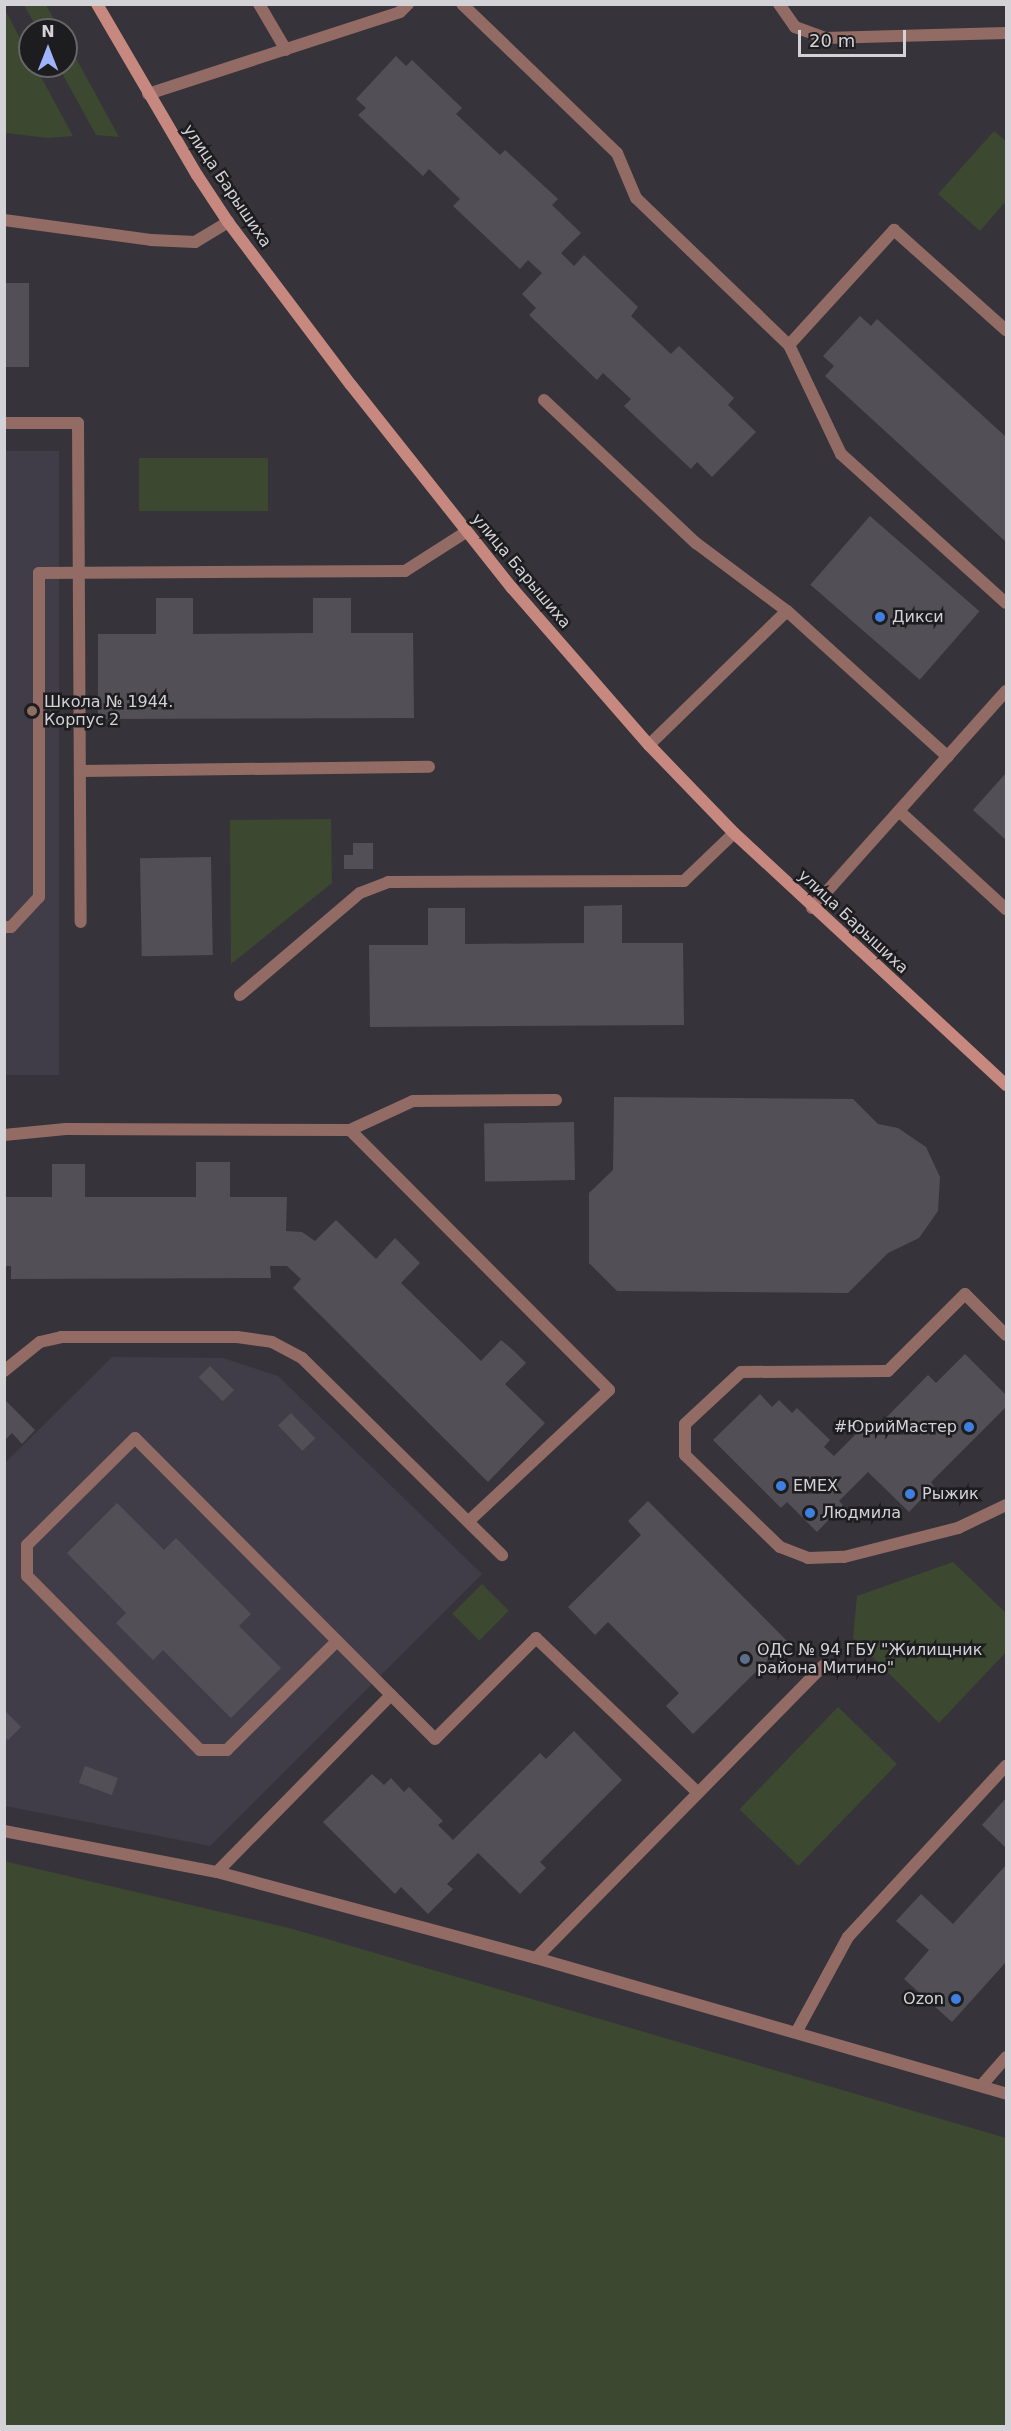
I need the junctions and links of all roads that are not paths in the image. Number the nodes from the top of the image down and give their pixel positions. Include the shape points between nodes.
1 (97, 4) edge
2 (259, 4) edge
3 (408, 4) edge
4 (462, 4) edge
5 (779, 4) edge
6 (1006, 33) edge
7 (286, 50) junction
8 (148, 94) junction
9 (4, 220) edge
10 (228, 222) junction
11 (1006, 330) edge
12 (789, 345) junction
13 (544, 400) dead end
14 (4, 423) edge
15 (466, 532) junction
16 (79, 574) junction
17 (1006, 603) edge
18 (787, 611) junction
19 (1006, 691) edge
20 (649, 745) junction
21 (948, 757) junction
22 (429, 767) dead end
23 (81, 771) junction
24 (899, 811) junction
25 (734, 833) junction
26 (812, 908) junction
27 (1006, 909) edge
28 (81, 922) dead end
29 (4, 927) edge
30 (240, 995) dead end
31 (1006, 1085) edge
32 (556, 1100) dead end
33 (350, 1130) junction
34 (4, 1135) edge
35 (1006, 1335) edge
36 (4, 1371) edge
37 (1006, 1505) edge
38 (469, 1521) junction
39 (502, 1555) dead end
40 (337, 1641) junction
41 (824, 1665) dead end
42 (391, 1695) junction
43 (1006, 1766) edge
44 (698, 1794) junction
45 (4, 1830) edge
46 (217, 1872) junction
47 (536, 1958) junction
48 (797, 2031) junction
49 (1006, 2057) edge
50 (981, 2086) junction
51 (1006, 2094) edge

1 - 8 main road, улица Барышиха
2 - 7 street
3 - 7 street via 400,12
4 - 12 street via 617,153 636,198
5 - 6 street via 795,27 825,38
7 - 8 street
8 - 10 main road, улица Барышиха
9 - 10 street via 151,240 195,242
10 - 15 main road, улица Барышиха
11 - 12 street via 894,230
12 - 17 street via 842,454
13 - 18 street via 696,543
14 - 16 street via 78,423
15 - 16 street via 405,571
15 - 20 main road, улица Барышиха
16 - 23 street
16 - 29 street via 39,573 39,897 11,927
18 - 20 street
18 - 21 street
19 - 21 street
20 - 25 main road, улица Барышиха
21 - 24 street
22 - 23 street
23 - 28 street
24 - 26 street
24 - 27 street
25 - 26 main road, улица Барышиха
25 - 30 street via 684,881 388,882 360,893
26 - 31 main road, улица Барышиха
32 - 33 street via 413,1101
33 - 34 street via 66,1129
33 - 38 street via 609,1390
35 - 37 street via 965,1294 888,1371 741,1372 685,1424 685,1455 780,1547 807,1558 844,1557 958,1528
36 - 38 street via 40,1342 61,1337 237,1337 272,1342 302,1358
38 - 39 street
40 - 40 street via 135,1438 27,1545 27,1576 200,1750 227,1750
40 - 42 street
41 - 44 street
42 - 44 street via 435,1738 536,1638
42 - 46 street
43 - 48 street via 848,1937
44 - 47 street
45 - 46 street
46 - 47 street
47 - 48 street
48 - 50 street
49 - 50 street
50 - 51 street

